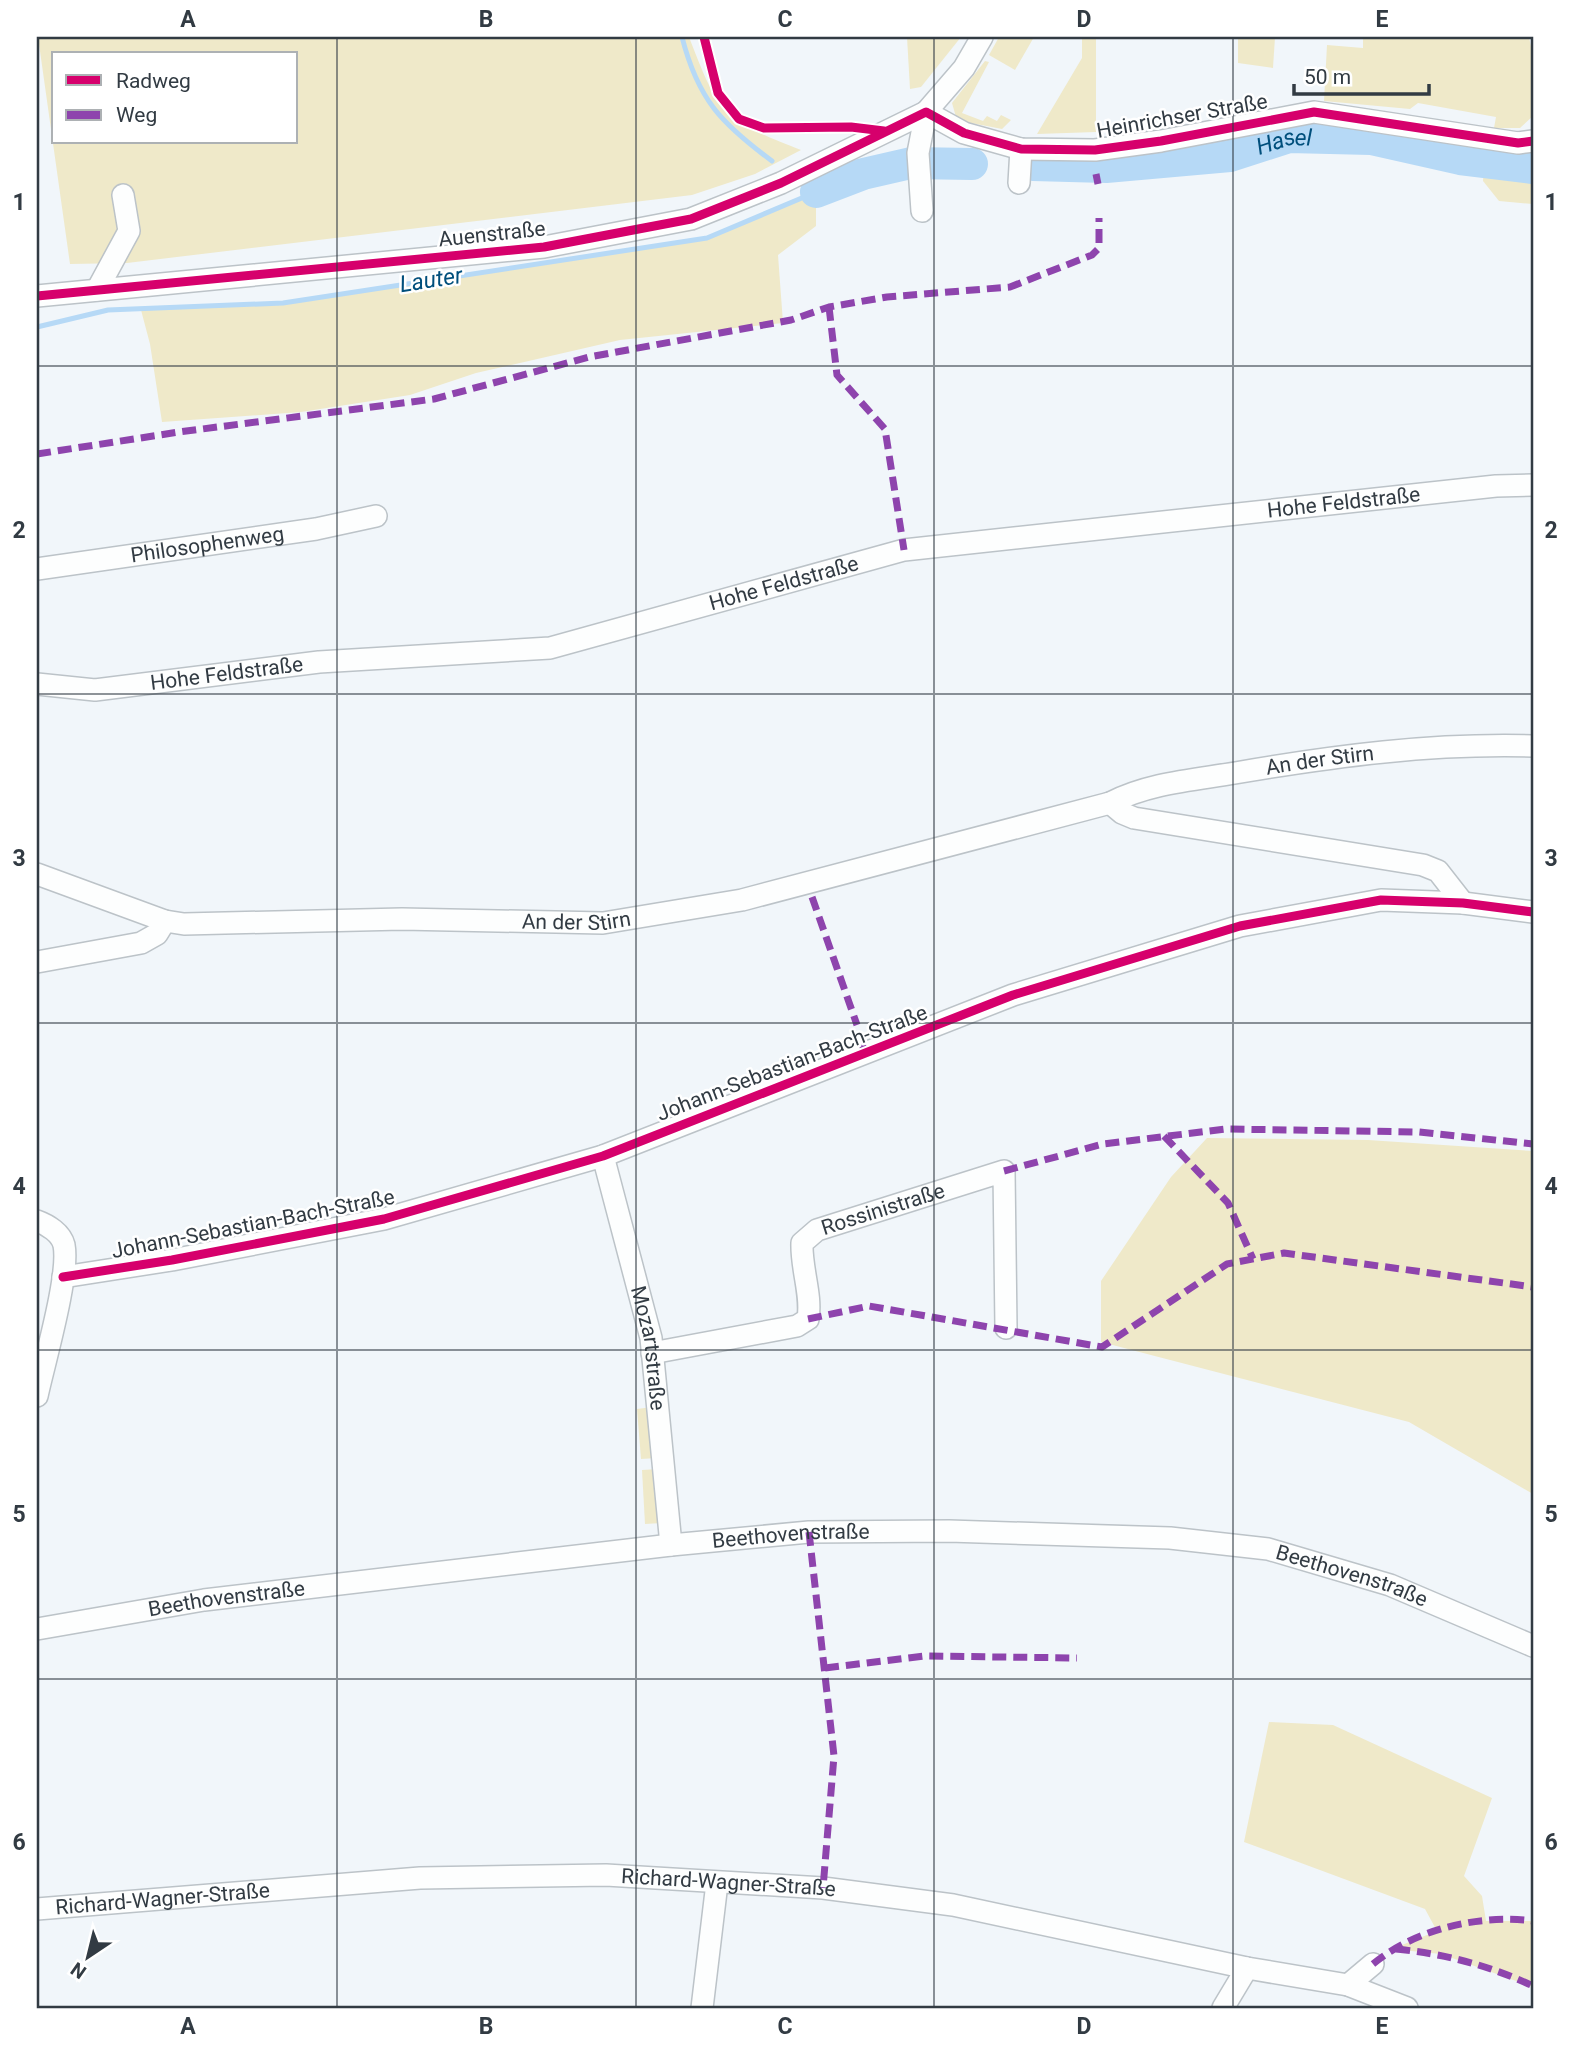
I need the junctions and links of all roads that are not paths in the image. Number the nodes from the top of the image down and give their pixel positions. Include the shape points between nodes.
1 (982, 37) edge
2 (926, 112) junction
3 (1533, 141) edge
4 (1021, 149) junction
5 (1019, 183) dead end
6 (123, 195) dead end
7 (922, 211) dead end
8 (97, 290) junction
9 (37, 296) edge
10 (1533, 485) edge
11 (376, 516) dead end
12 (37, 569) edge
13 (37, 684) edge
14 (1533, 746) edge
15 (1110, 803) junction
16 (37, 874) edge
17 (1449, 906) junction
18 (1533, 912) edge
19 (165, 921) junction
20 (37, 962) edge
21 (603, 1156) junction
22 (37, 1221) edge
23 (63, 1277) junction
24 (1006, 1328) dead end
25 (652, 1353) junction
26 (37, 1396) edge
27 (671, 1545) junction
28 (37, 1629) edge
29 (1533, 1646) edge
30 (717, 1883) junction
31 (37, 1909) edge
32 (1373, 1964) dead end
33 (1247, 1968) junction
34 (1348, 1985) junction
35 (702, 2008) edge
36 (1223, 2008) edge
37 (1408, 2008) edge

1 - 2 street via 964,68
2 - 4 street, Heinrichser Straße via 964,133
2 - 7 street via 918,161
2 - 8 street, Auenstraße via 781,183 691,219 544,247
3 - 4 street, Heinrichser Straße via 1518,143 1314,112 1095,150
4 - 5 street
6 - 8 street via 129,231
8 - 9 street, Auenstraße
10 - 13 street, Hohe Feldstraße via 904,550 550,648 320,662 95,690
11 - 12 street, Philosophenweg
14 - 15 street, An der Stirn via 1473,744 1331,757 1146,788
15 - 17 street via 1134,818 1423,865 1437,872
15 - 19 street, An der Stirn via 742,900 603,923 367,919 202,925
16 - 19 street, An der Stirn
17 - 18 street, Johann-Sebastian-Bach-Straße
17 - 21 street, Johann-Sebastian-Bach-Straße via 1381,900 1240,926 1013,995
19 - 20 street via 157,934 141,943
21 - 23 street, Johann-Sebastian-Bach-Straße via 384,1219
21 - 25 street, Mozartstraße
22 - 23 street via 56,1231 64,1244
23 - 26 street
24 - 25 street, Rossinistraße via 1004,1171 817,1230 802,1243 810,1305 808,1320 797,1326
25 - 27 street, Mozartstraße
27 - 28 street, Beethovenstraße via 204,1600
27 - 29 street, Beethovenstraße via 809,1532 949,1531 1170,1538 1268,1549 1390,1585
30 - 31 street, Richard-Wagner-Straße via 606,1875 420,1878
30 - 33 street, Richard-Wagner-Straße via 916,1898
30 - 35 street
32 - 34 street
33 - 34 street, Richard-Wagner-Straße
33 - 36 street
34 - 37 street, Richard-Wagner-Straße

